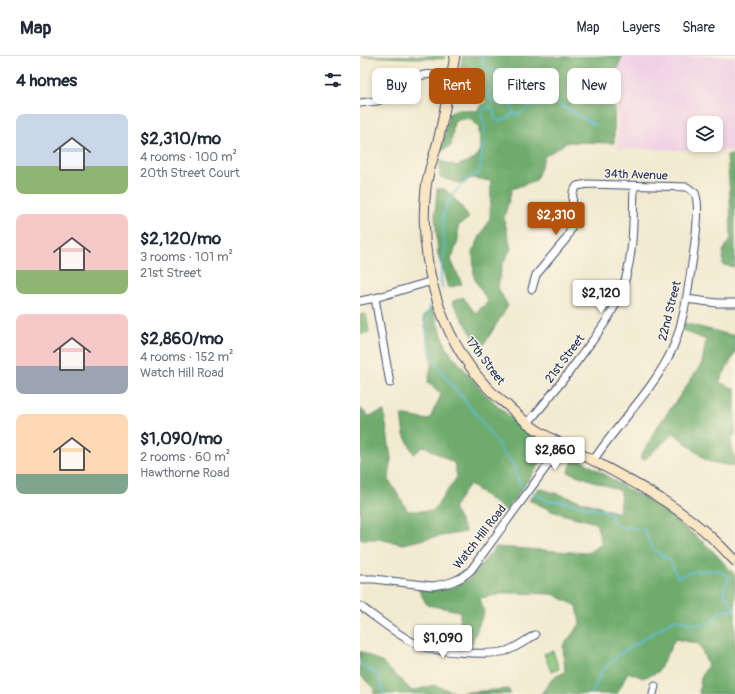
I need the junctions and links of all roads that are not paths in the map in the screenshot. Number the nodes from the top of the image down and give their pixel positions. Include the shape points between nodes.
1 (455, 56) edge
2 (452, 68) edge
3 (429, 76) edge
4 (360, 103) edge
5 (445, 104) edge
6 (634, 186) junction
7 (693, 191) joint
8 (432, 281) junction
9 (532, 288) dead end
10 (375, 298) junction
11 (686, 299) junction
12 (360, 301) edge
13 (735, 303) edge
14 (390, 383) dead end
15 (527, 424) junction
16 (563, 444) junction
17 (593, 461) junction
18 (735, 561) edge
19 (360, 578) edge
20 (360, 606) edge
21 (535, 635) dead end
22 (655, 686) dead end
23 (653, 694) edge

1 - 2 street, 17th Street
3 - 4 street via 408,82 382,100
5 - 8 street, 17th Street via 426,187 424,227
6 - 7 street, 34th Avenue via 687,187
6 - 9 street, 34th Avenue via 577,186 573,192 569,234 536,275
6 - 15 street, 21st Street via 631,254 627,275 616,303 599,332
7 - 11 street, 22nd Street via 698,203
8 - 10 street
8 - 15 street, 17th Street via 440,308 460,351 486,386
10 - 12 street
10 - 14 street
11 - 13 street
11 - 17 street, 22nd Street via 674,343 662,368
15 - 16 street, 17th Street
16 - 17 street, 17th Street
16 - 19 street, Watch Hill Road via 471,570 460,580 432,586
17 - 18 street, 17th Street via 672,506 697,525
20 - 21 street via 416,644 431,648 469,653 495,652 506,650
22 - 23 street

